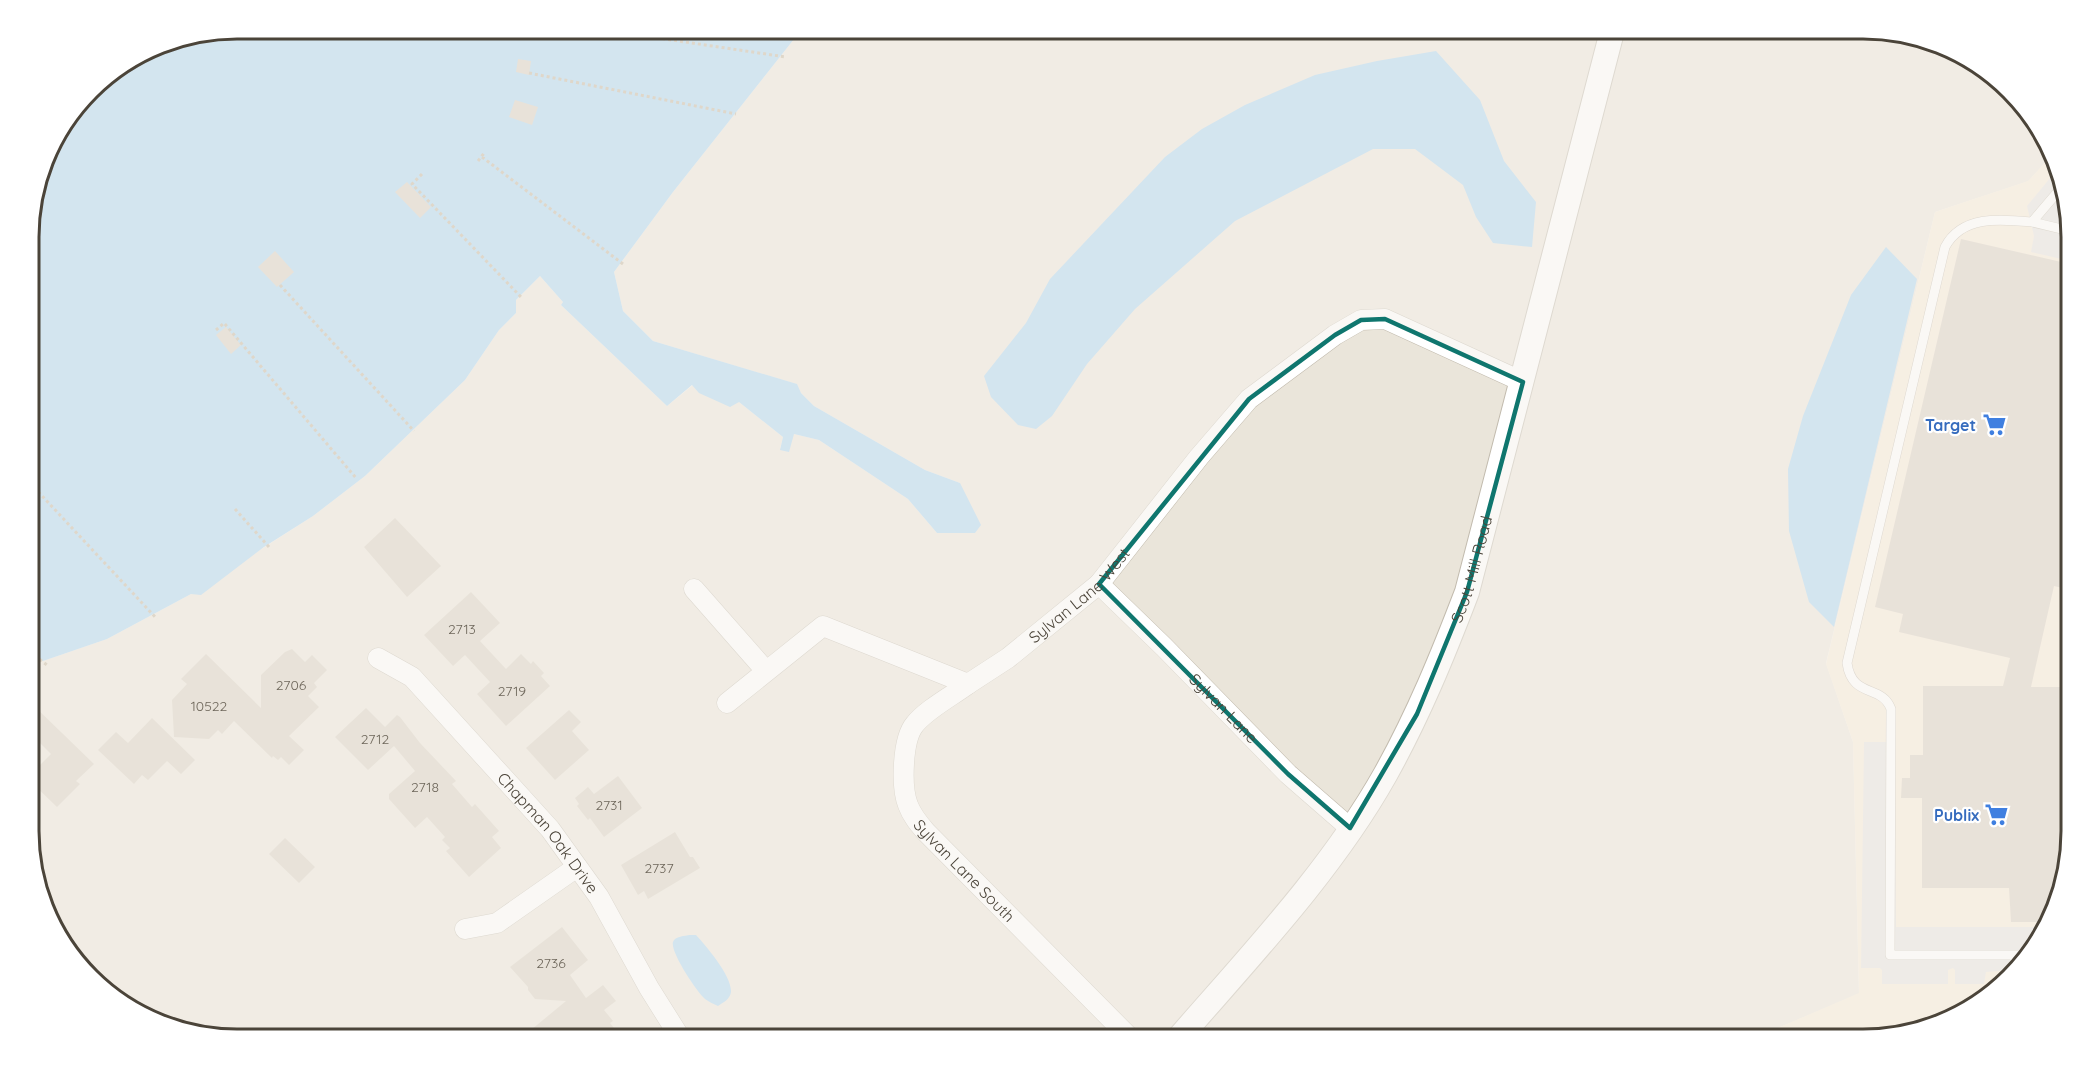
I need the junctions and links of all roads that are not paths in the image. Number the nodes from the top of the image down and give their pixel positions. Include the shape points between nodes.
1 (1610, 39) edge
2 (2056, 194) edge
3 (2032, 222) junction
4 (2060, 229) edge
5 (1523, 382) junction
6 (1099, 584) junction
7 (694, 589) dead end
8 (378, 658) dead end
9 (766, 671) junction
10 (968, 684) junction
11 (727, 703) dead end
12 (1350, 828) junction
13 (577, 867) junction
14 (465, 929) dead end
15 (2015, 958) edge
16 (675, 1029) edge
17 (1121, 1029) edge
18 (1187, 1029) edge

1 - 5 street, Scott Mill Road
2 - 3 lane
3 - 4 lane
3 - 15 lane via 1977,222 1954,233 1945,247 1847,663 1856,684 1882,697 1891,709 1890,955
5 - 6 street, Sylvan Lane West via 1385,319 1361,320 1249,399
5 - 12 street, Scott Mill Road via 1467,592 1417,714
6 - 10 street, Sylvan Lane West via 1008,658
6 - 12 street, Sylvan Lane via 1288,774
7 - 9 street
8 - 13 street, Chapman Oak Drive via 412,677 550,829
9 - 10 street via 823,626
9 - 11 street
10 - 17 street, Sylvan Lane South via 915,724 907,741 907,803 926,832
12 - 18 street, Scott Mill Road via 1300,898
13 - 14 street via 497,923
13 - 16 street, Chapman Oak Drive

